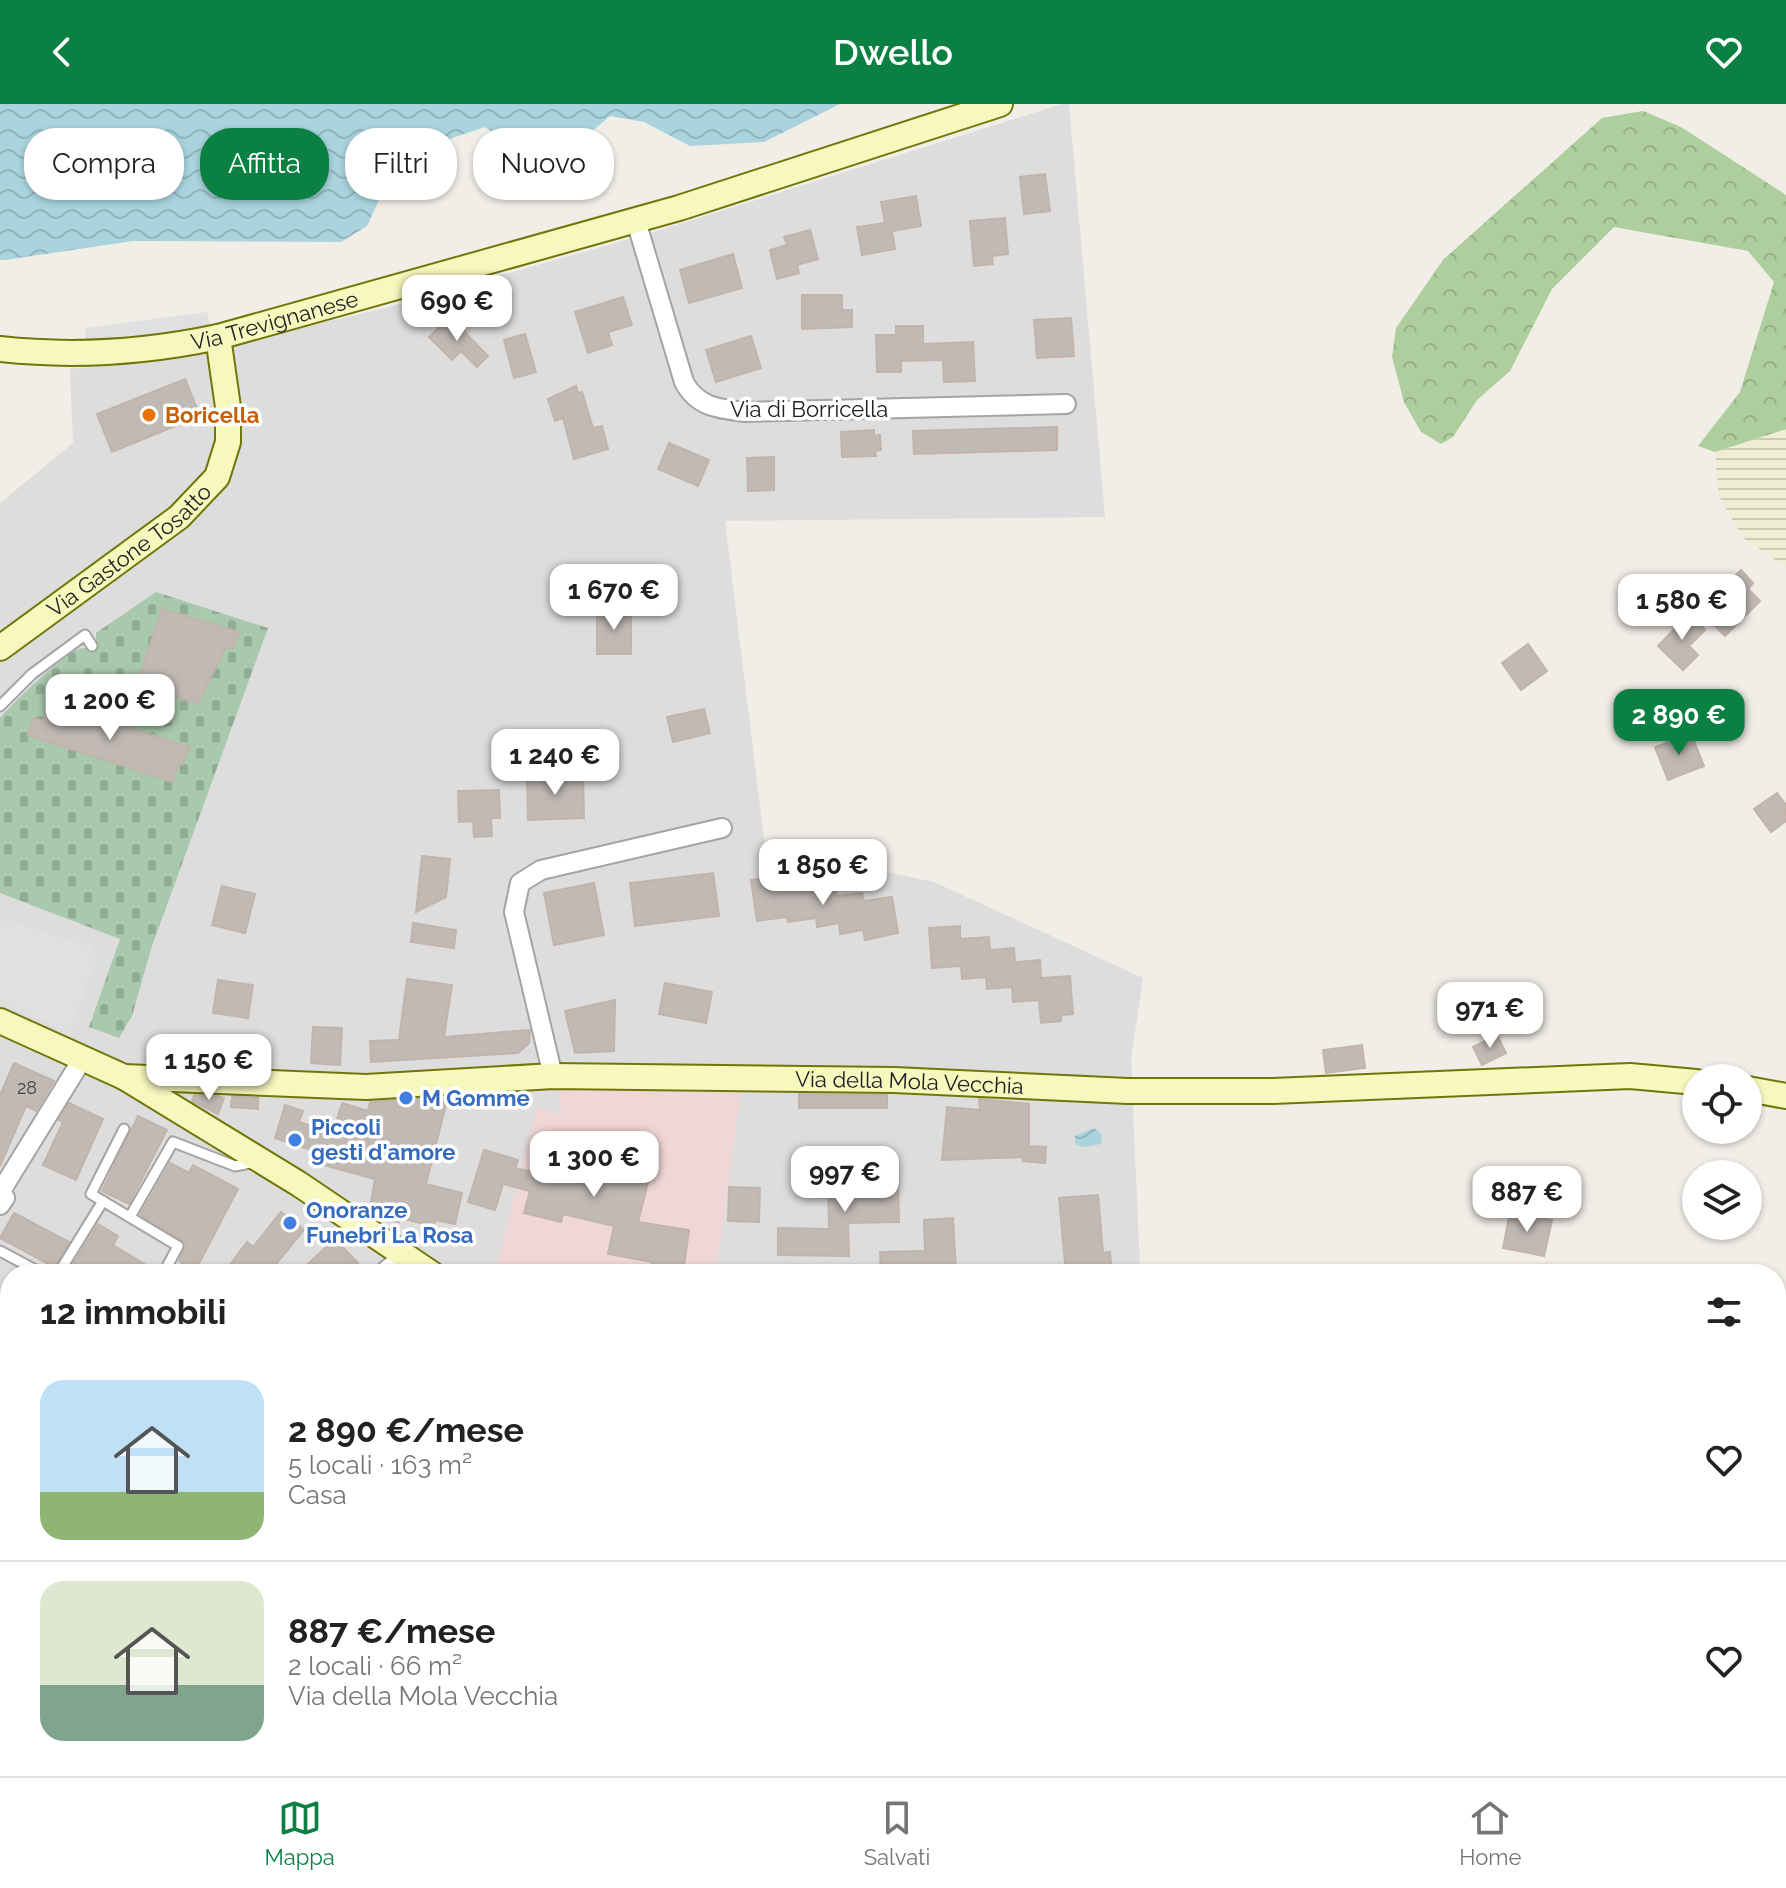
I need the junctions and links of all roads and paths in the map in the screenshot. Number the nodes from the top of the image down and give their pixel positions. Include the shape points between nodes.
1 (1000, 104) edge
2 (636, 221) junction
3 (218, 337) junction
4 (0, 349) edge
5 (1066, 404) dead end
6 (92, 646) dead end
7 (0, 648) edge
8 (0, 706) edge
9 (722, 828) dead end
10 (0, 1021) edge
11 (83, 1058) junction
12 (553, 1076) junction
13 (124, 1077) junction
14 (1682, 1081) edge
15 (1762, 1092) edge
16 (1786, 1096) edge
17 (124, 1129) dead end
18 (261, 1161) junction
19 (0, 1190) edge
20 (103, 1201) junction
21 (0, 1205) edge
22 (131, 1215) junction
23 (0, 1251) edge
24 (405, 1255) junction
25 (24, 1264) edge
26 (64, 1264) edge
27 (168, 1264) edge
28 (394, 1264) edge
29 (418, 1264) edge

1 - 2 street, Via Trevignanese
2 - 3 street, Via Trevignanese
2 - 5 street, Via di Borricella via 684,382 703,403 745,412
3 - 4 street, Via Trevignanese via 87,353
3 - 7 street, Via Gastone Tosatto via 228,442 217,477 179,517
6 - 8 lane via 85,635 32,674
9 - 12 street via 541,870 520,883 514,912
10 - 11 street
11 - 13 street
11 - 19 street
12 - 13 street, Via della Mola Vecchia via 366,1087
12 - 14 street, Via della Mola Vecchia via 894,1080 1128,1091 1289,1091 1630,1076
13 - 18 street
15 - 16 street
17 - 20 lane via 91,1194
18 - 22 lane via 235,1166 173,1142
18 - 24 street
19 - 21 street via 5,1198
20 - 22 lane
20 - 26 lane
22 - 27 lane via 178,1246
23 - 25 lane
24 - 28 street
24 - 29 street

